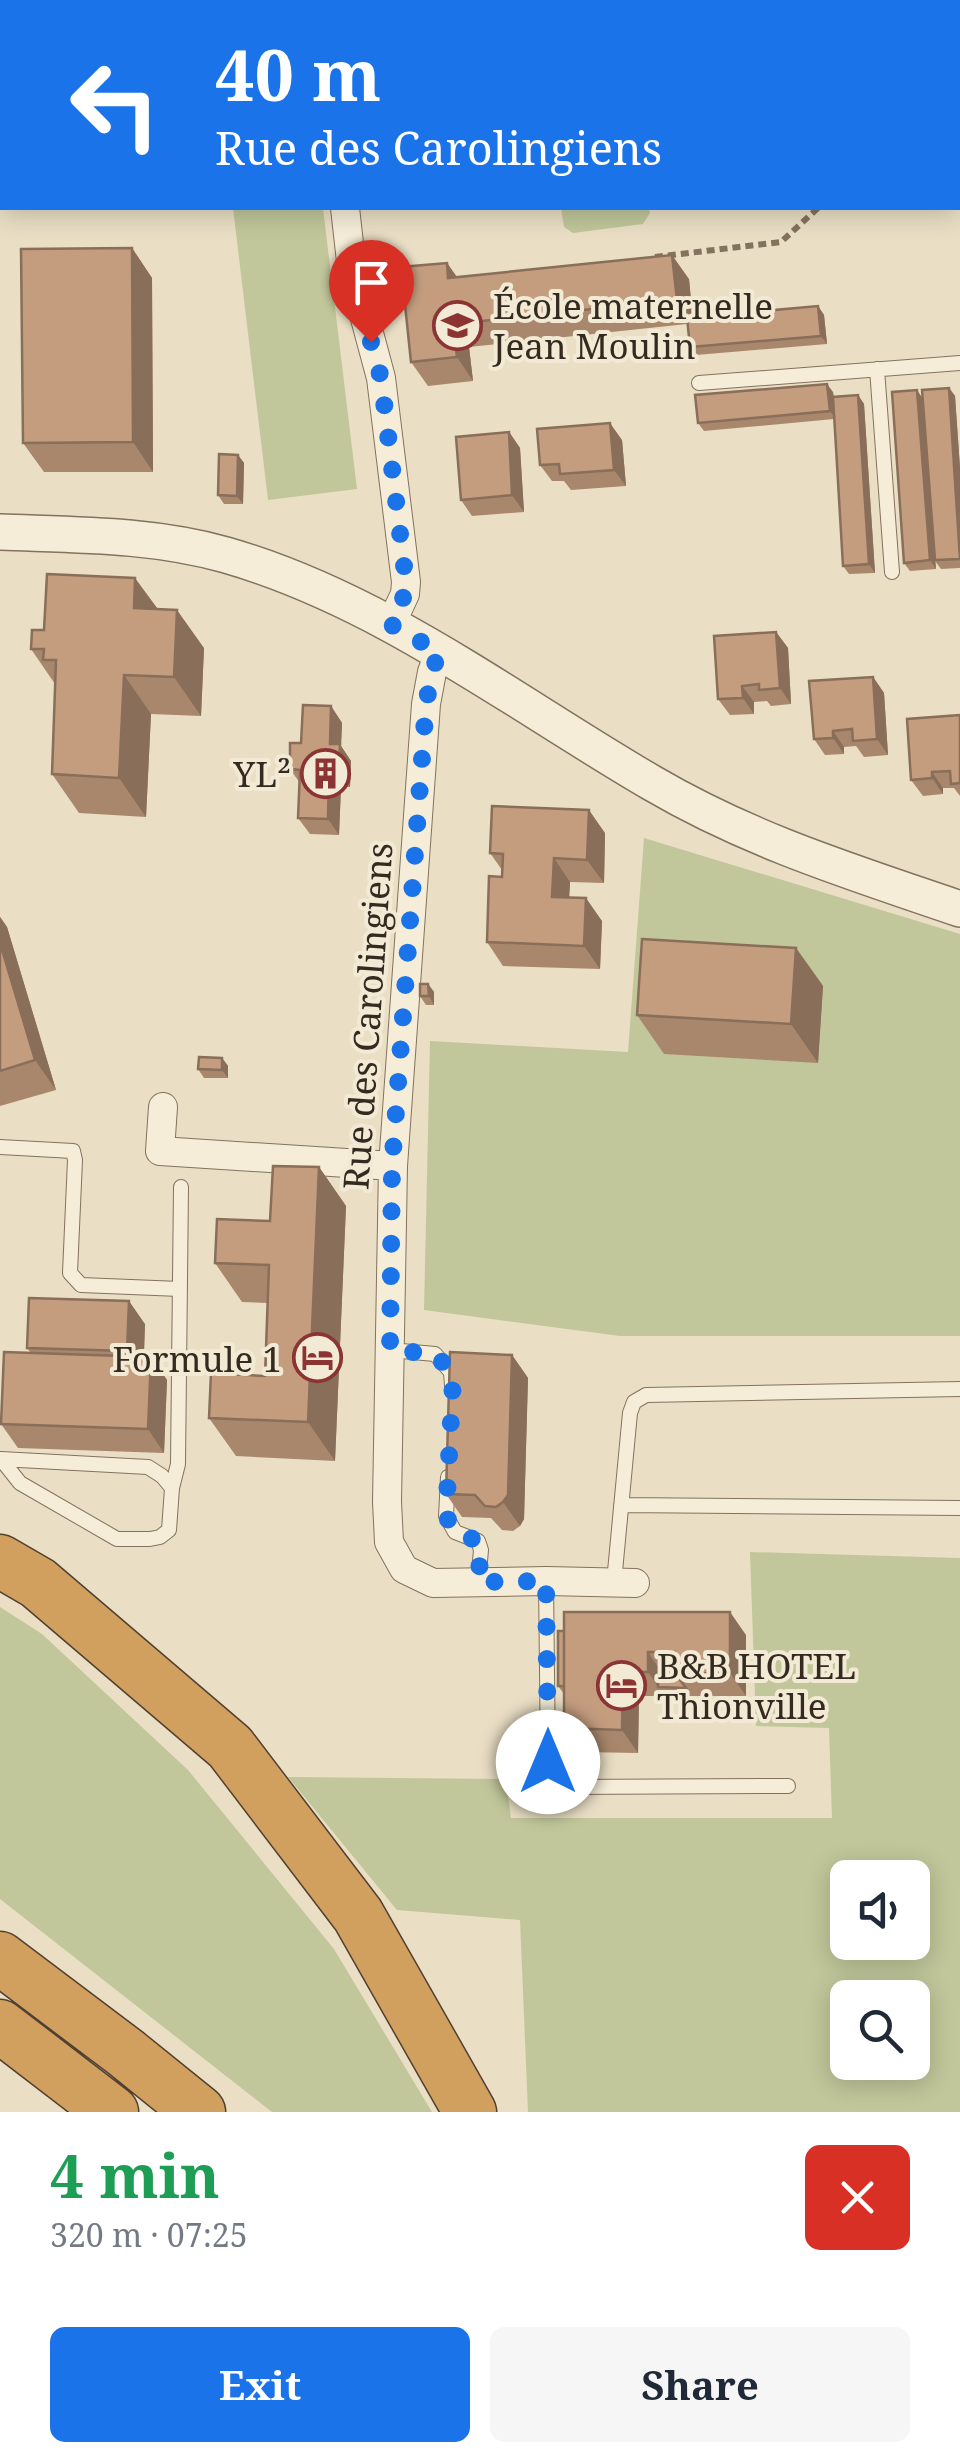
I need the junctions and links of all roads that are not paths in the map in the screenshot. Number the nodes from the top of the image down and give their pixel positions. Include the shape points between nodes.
1 (345, 210) edge
2 (960, 363) edge
3 (877, 369) junction
4 (699, 383) dead end
5 (0, 532) edge
6 (892, 572) dead end
7 (390, 624) junction
8 (439, 652) junction
9 (960, 909) edge
10 (163, 1106) dead end
11 (0, 1146) edge
12 (392, 1166) junction
13 (182, 1187) dead end
14 (180, 1290) junction
15 (390, 1350) junction
16 (960, 1389) edge
17 (452, 1399) edge
18 (449, 1458) edge
19 (172, 1488) junction
20 (621, 1505) junction
21 (960, 1508) edge
22 (0, 1560) edge
23 (546, 1581) junction
24 (478, 1582) junction
25 (625, 1583) joint
26 (788, 1786) dead end
27 (0, 1958) edge
28 (0, 2026) edge
29 (112, 2112) edge
30 (199, 2112) edge
31 (470, 2112) edge

1 - 7 street via 352,270 381,378 406,582
2 - 3 lane
3 - 4 lane
3 - 6 lane
5 - 7 street via 143,538 222,554
7 - 8 street
8 - 9 street via 727,822 798,854
8 - 12 street, Rue des Carolingiens via 426,704
10 - 12 street via 160,1151
11 - 14 lane via 73,1151 70,1273 81,1285
12 - 15 street, Rue des Carolingiens
13 - 14 lane
14 - 19 lane via 178,1464
15 - 17 lane via 435,1354 451,1372
15 - 24 street, Rue des Carolingiens via 389,1542 404,1569 433,1583
16 - 20 lane via 646,1395 630,1412
18 - 24 lane via 446,1516 455,1532 478,1541
19 - 19 lane via 168,1530 150,1539 117,1539 20,1483 1,1459 148,1467
20 - 21 lane
20 - 25 lane
22 - 31 highway via 38,1583 230,1747 358,1916
23 - 24 street, Rue des Carolingiens
23 - 25 street, Rue des Carolingiens
23 - 26 lane via 548,1762 562,1787
27 - 30 highway
28 - 29 highway

